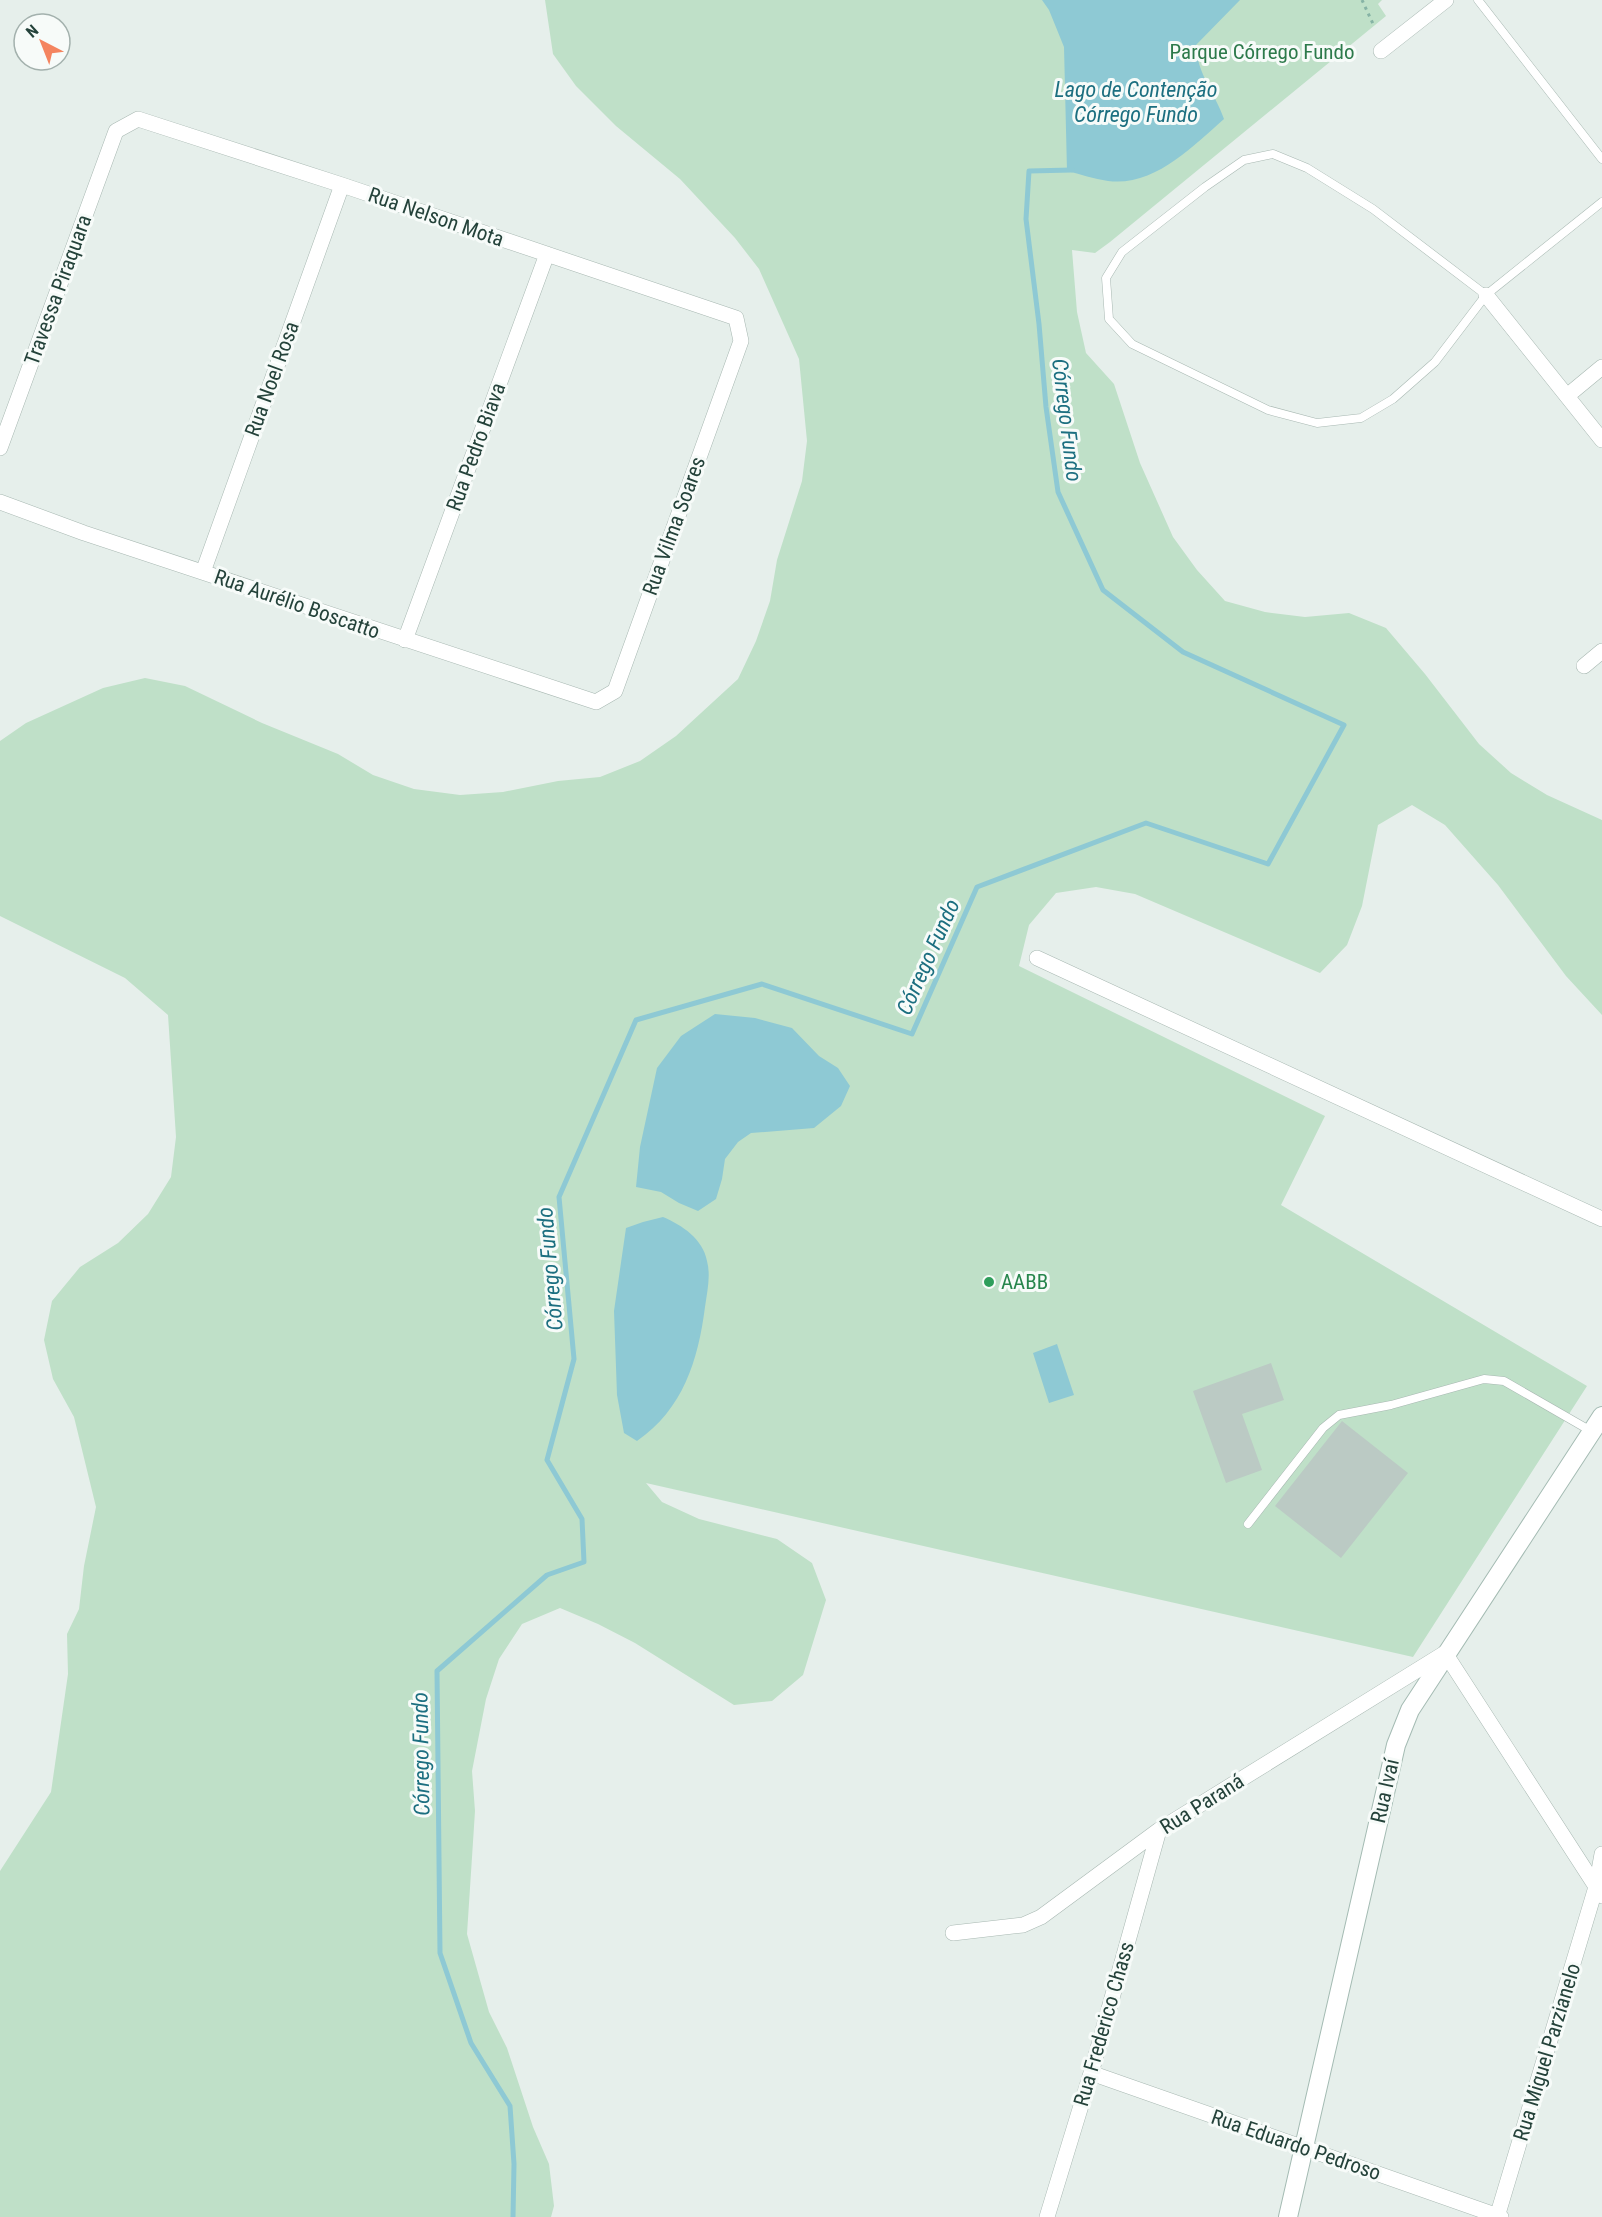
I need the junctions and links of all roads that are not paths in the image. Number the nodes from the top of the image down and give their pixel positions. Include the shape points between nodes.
1 (1446, 0) edge
2 (1478, 0) edge
3 (1381, 51) dead end
4 (116, 131) joint
5 (1602, 159) edge
6 (342, 185) junction
7 (1602, 202) edge
8 (547, 254) junction
9 (1486, 295) junction
10 (741, 341) joint
11 (1602, 367) edge
12 (1567, 396) junction
13 (1602, 440) edge
14 (0, 448) edge
15 (0, 502) edge
16 (202, 572) junction
17 (405, 640) junction
18 (1602, 651) edge
19 (1584, 666) dead end
20 (596, 702) joint
21 (1037, 958) dead end
22 (1602, 1219) edge
23 (1602, 1416) edge
24 (1592, 1432) junction
25 (1248, 1524) dead end
26 (1445, 1653) junction
27 (1159, 1830) junction
28 (1602, 1854) edge
29 (1599, 1892) edge
30 (953, 1933) dead end
31 (1091, 2073) junction
32 (1304, 2149) junction
33 (1047, 2217) edge
34 (1288, 2217) edge
35 (1499, 2217) edge

1 - 3 street
2 - 5 lane
4 - 6 street, Rua Nelson Mota via 138,119
4 - 14 street, Travessa Piraquara
6 - 8 street, Rua Nelson Mota
6 - 16 street, Rua Noel Rosa
7 - 9 lane
8 - 10 street, Rua Nelson Mota via 736,318
8 - 17 street, Rua Pedro Biava
9 - 9 lane via 1435,362 1393,399 1361,418 1317,423 1268,410 1132,344 1109,319 1106,278 1122,252 1205,188 1244,160 1273,154 1307,168 1373,209
9 - 12 street
10 - 20 street, Rua Vilma Soares via 615,691
11 - 12 street
12 - 13 street
15 - 16 street, Rua Aurélio Boscatto
16 - 17 street, Rua Aurélio Boscatto
17 - 20 street, Rua Aurélio Boscatto
18 - 19 street
21 - 22 street
23 - 24 main road, Rua Ivaí
24 - 25 lane via 1504,1381 1484,1379 1339,1415 1323,1428
24 - 26 main road, Rua Ivaí
26 - 27 street, Rua Paraná
26 - 29 street
26 - 32 main road, Rua Ivaí via 1410,1710 1396,1745
27 - 30 street, Rua Paraná via 1041,1917 1023,1925
27 - 31 street, Rua Frederico Chass
28 - 29 street, Rua Miguel Parzianelo
29 - 35 street, Rua Miguel Parzianelo
31 - 32 street, Rua Eduardo Pedroso
31 - 33 street, Rua Frederico Chass
32 - 34 main road, Rua Ivaí
32 - 35 street, Rua Eduardo Pedroso

